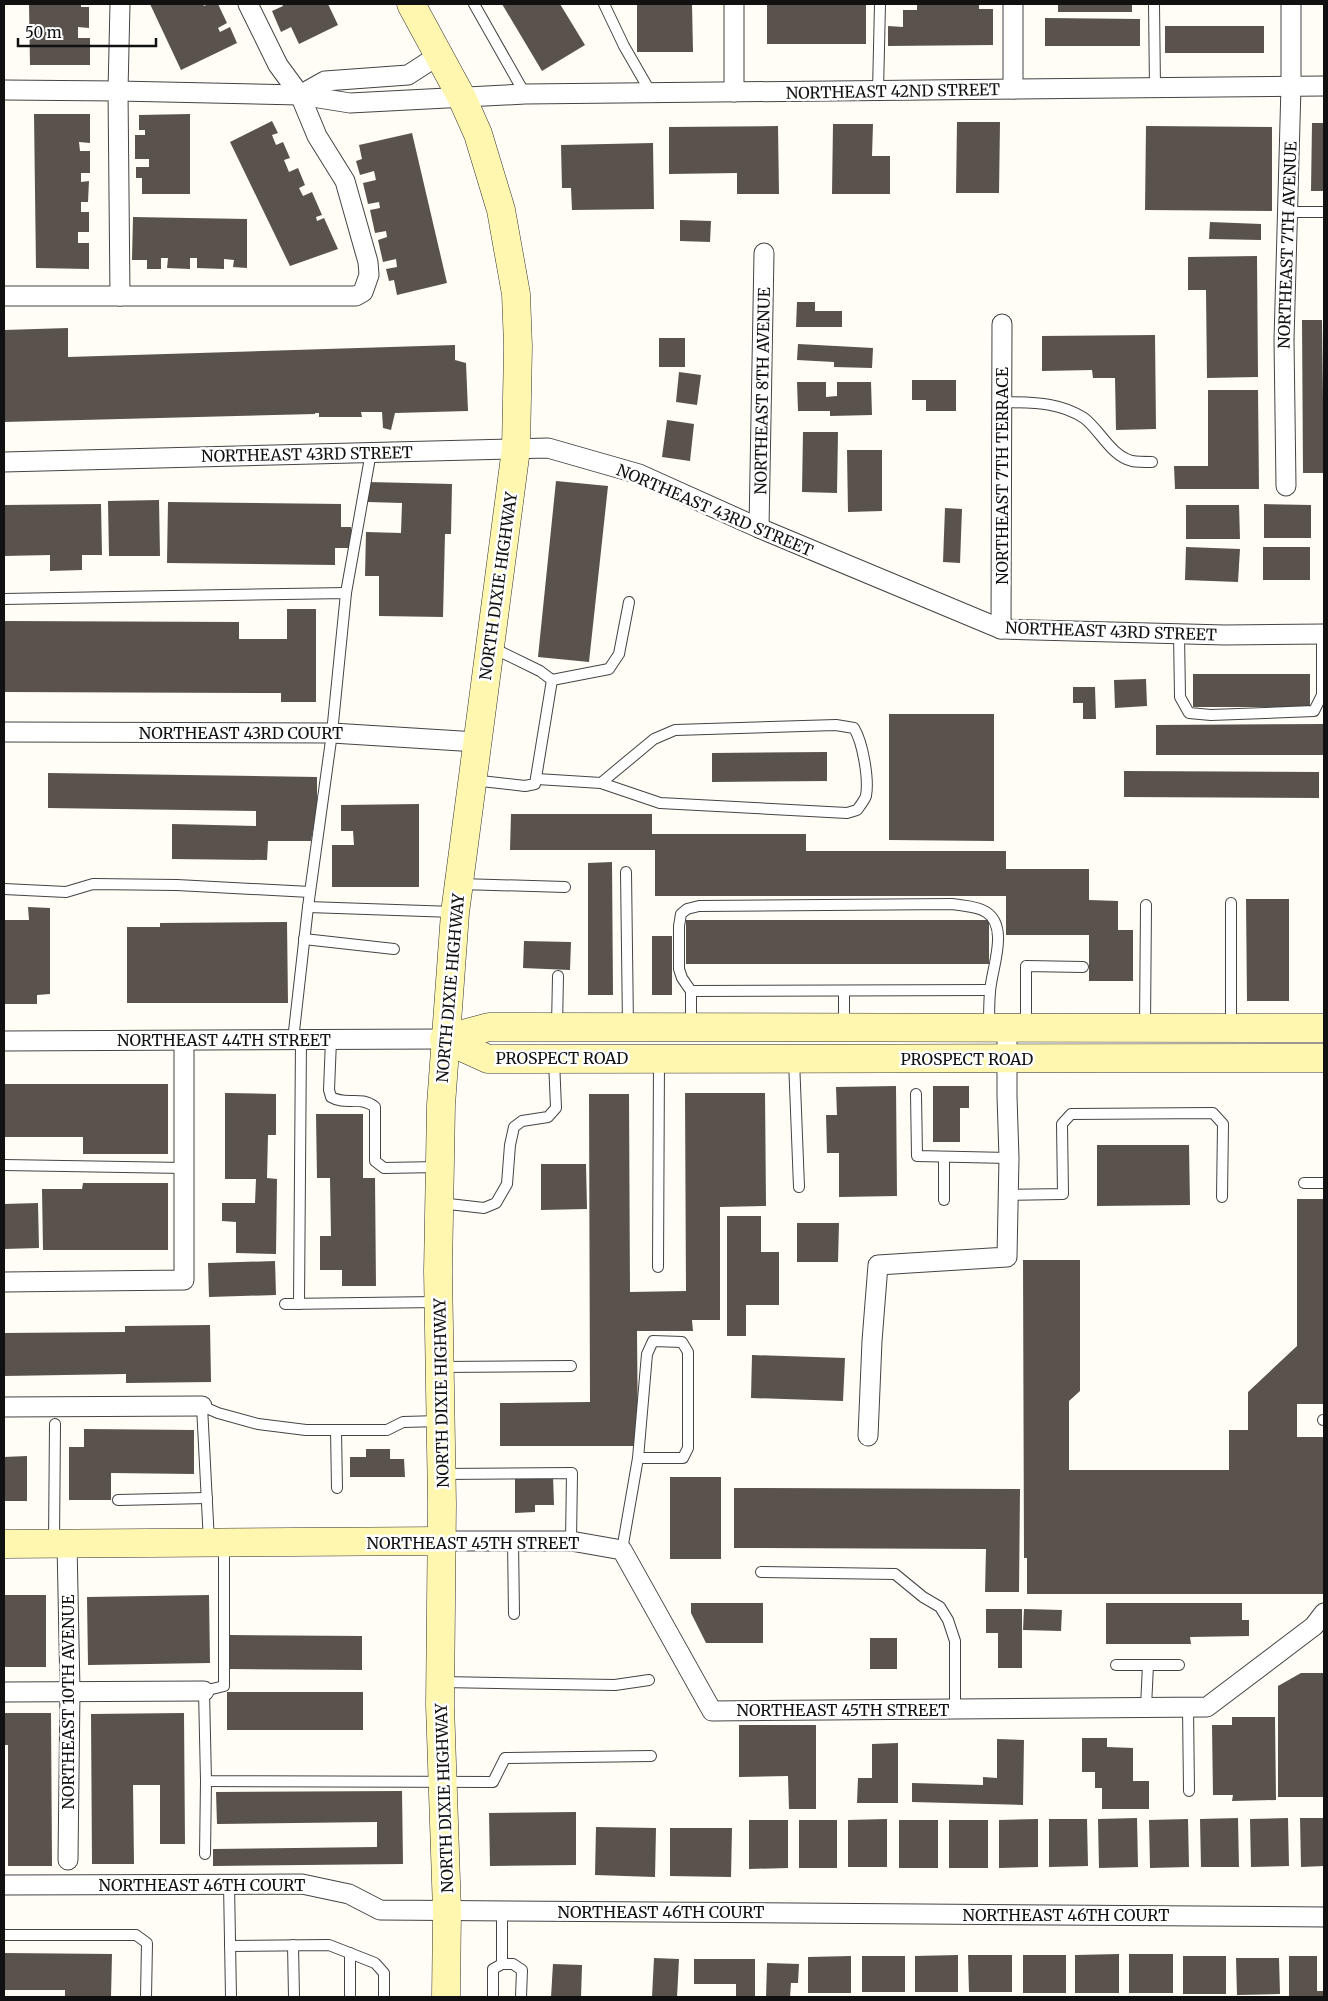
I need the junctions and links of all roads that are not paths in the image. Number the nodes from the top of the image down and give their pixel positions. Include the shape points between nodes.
1 (120, 4) edge
2 (248, 4) edge
3 (411, 4) edge
4 (474, 4) edge
5 (604, 4) edge
6 (734, 4) edge
7 (880, 4) edge
8 (1013, 4) edge
9 (1154, 4) edge
10 (1291, 4) edge
11 (439, 55) junction
12 (1292, 86) junction
13 (1324, 86) edge
14 (1155, 88) junction
15 (1013, 89) junction
16 (4, 90) edge
17 (118, 91) junction
18 (878, 91) junction
19 (734, 92) junction
20 (651, 93) junction
21 (525, 94) junction
22 (300, 95) junction
23 (462, 98) junction
24 (1288, 212) junction
25 (1324, 212) edge
26 (764, 253) dead end
27 (4, 296) edge
28 (120, 296) junction
29 (1002, 324) dead end
30 (1002, 402) junction
31 (516, 449) junction
32 (371, 452) junction
33 (4, 462) edge
34 (1152, 462) dead end
35 (1286, 486) dead end
36 (760, 528) junction
37 (346, 593) junction
38 (4, 598) edge
39 (629, 602) dead end
40 (1001, 629) junction
41 (1179, 634) junction
42 (1323, 634) edge
43 (490, 647) junction
44 (552, 680) junction
45 (4, 732) edge
46 (332, 733) junction
47 (477, 742) junction
48 (537, 779) junction
49 (472, 780) junction
50 (601, 783) junction
51 (626, 872) dead end
52 (459, 884) junction
53 (565, 887) dead end
54 (4, 889) edge
55 (310, 892) junction
56 (1232, 903) dead end
57 (1146, 904) dead end
58 (308, 907) junction
59 (455, 912) junction
60 (304, 939) junction
61 (394, 949) dead end
62 (1083, 967) dead end
63 (558, 976) dead end
64 (990, 990) junction
65 (691, 991) junction
66 (844, 991) junction
67 (557, 1027) junction
68 (628, 1027) junction
69 (691, 1028) junction
70 (844, 1028) junction
71 (1007, 1028) junction
72 (1145, 1028) junction
73 (1231, 1028) junction
74 (1324, 1028) edge
75 (444, 1039) junction
76 (297, 1040) junction
77 (331, 1040) junction
78 (4, 1041) edge
79 (184, 1041) junction
80 (553, 1058) junction
81 (659, 1058) junction
82 (1324, 1058) edge
83 (794, 1059) junction
84 (1007, 1059) junction
85 (916, 1094) dead end
86 (944, 1157) junction
87 (1009, 1158) junction
88 (4, 1165) edge
89 (440, 1167) junction
90 (184, 1168) junction
91 (1304, 1183) dead end
92 (1324, 1183) edge
93 (799, 1187) dead end
94 (1008, 1195) junction
95 (1222, 1197) dead end
96 (944, 1200) dead end
97 (439, 1203) junction
98 (658, 1267) dead end
99 (4, 1282) edge
100 (439, 1302) junction
101 (286, 1304) dead end
102 (299, 1304) junction
103 (570, 1366) dead end
104 (440, 1367) junction
105 (202, 1406) junction
106 (4, 1407) edge
107 (441, 1421) junction
108 (55, 1424) dead end
109 (336, 1430) junction
110 (868, 1436) dead end
111 (638, 1458) junction
112 (442, 1474) junction
113 (337, 1488) dead end
114 (207, 1498) junction
115 (118, 1500) dead end
116 (442, 1541) junction
117 (513, 1541) junction
118 (571, 1541) junction
119 (216, 1542) junction
120 (61, 1543) junction
121 (4, 1544) edge
122 (622, 1550) junction
123 (761, 1572) dead end
124 (514, 1614) dead end
125 (1321, 1621) edge
126 (1116, 1665) dead end
127 (1148, 1665) junction
128 (1179, 1665) dead end
129 (649, 1680) dead end
130 (441, 1682) junction
131 (70, 1691) junction
132 (204, 1691) junction
133 (4, 1692) edge
134 (1188, 1706) junction
135 (1146, 1707) junction
136 (954, 1709) junction
137 (651, 1756) dead end
138 (206, 1782) junction
139 (443, 1782) junction
140 (1188, 1791) dead end
141 (206, 1854) dead end
142 (68, 1860) dead end
143 (229, 1884) junction
144 (4, 1885) edge
145 (447, 1911) junction
146 (502, 1911) junction
147 (1324, 1917) edge
148 (4, 1935) edge
149 (294, 1945) junction
150 (230, 1946) junction
151 (350, 1954) junction
152 (502, 1964) junction
153 (350, 1995) dead end
154 (294, 1996) edge
155 (146, 1997) edge
156 (231, 1997) edge
157 (384, 1997) edge
158 (446, 1997) edge
159 (493, 1997) edge
160 (521, 1997) edge

1 - 17 street
2 - 22 street via 278,65
3 - 11 main road, NORTH DIXIE HIGHWAY
4 - 21 lane
5 - 20 lane
6 - 19 street
7 - 18 lane
8 - 15 street
9 - 14 lane
10 - 12 street, NORTHEAST 7TH AVENUE
11 - 22 street via 408,76 325,81
11 - 23 main road, NORTH DIXIE HIGHWAY
12 - 13 street, NORTHEAST 42ND STREET
12 - 14 street, NORTHEAST 42ND STREET
12 - 24 street, NORTHEAST 7TH AVENUE
14 - 15 street, NORTHEAST 42ND STREET
15 - 18 street, NORTHEAST 42ND STREET
16 - 17 street, NORTHEAST 42ND STREET
17 - 22 street, NORTHEAST 42ND STREET
17 - 28 street
18 - 19 street, NORTHEAST 42ND STREET
19 - 20 street, NORTHEAST 42ND STREET
20 - 21 street, NORTHEAST 42ND STREET
21 - 23 street, NORTHEAST 42ND STREET
22 - 23 street, NORTHEAST 42ND STREET via 350,103
22 - 28 street via 317,136 345,181 368,262 369,275 363,292 356,296
23 - 31 main road, NORTH DIXIE HIGHWAY via 478,134 501,210 516,294
24 - 25 lane
24 - 35 street, NORTHEAST 7TH AVENUE via 1284,340
26 - 36 street, NORTHEAST 8TH AVENUE
27 - 28 street
29 - 30 street, NORTHEAST 7TH TERRACE
30 - 34 lane via 1047,403 1064,408 1085,419 1118,453 1132,461
30 - 40 street, NORTHEAST 7TH TERRACE
31 - 32 street, NORTHEAST 43RD STREET
31 - 36 street, NORTHEAST 43RD STREET via 548,448 639,474
31 - 43 main road, NORTH DIXIE HIGHWAY
32 - 33 street, NORTHEAST 43RD STREET
32 - 37 lane
36 - 40 street, NORTHEAST 43RD STREET
37 - 38 lane
37 - 46 lane
39 - 44 lane via 615,663 609,668
40 - 41 street, NORTHEAST 43RD STREET
41 - 42 street, NORTHEAST 43RD STREET
41 - 42 lane via 1180,697 1189,713 1211,715 1314,711 1322,695
43 - 44 lane
43 - 47 main road, NORTH DIXIE HIGHWAY
44 - 48 lane
45 - 46 street, NORTHEAST 43RD COURT
46 - 47 street, NORTHEAST 43RD COURT
46 - 55 lane
47 - 49 main road, NORTH DIXIE HIGHWAY
48 - 49 lane via 535,784 525,786
48 - 50 lane
49 - 52 main road, NORTH DIXIE HIGHWAY
50 - 50 lane via 654,739 675,730 836,725 854,728 866,767 866,797 857,810 847,813 660,803
51 - 68 lane
52 - 53 lane
52 - 59 main road, NORTH DIXIE HIGHWAY
54 - 55 lane via 66,892 93,884
55 - 58 lane
56 - 73 lane
57 - 72 lane
58 - 59 lane
58 - 60 lane
59 - 75 main road, NORTH DIXIE HIGHWAY
60 - 61 lane
60 - 76 lane
62 - 71 lane via 1026,966
63 - 67 lane
64 - 65 lane via 998,941 995,922 988,913 979,909 952,904 699,906 687,909 679,926 679,969
64 - 66 lane
64 - 71 lane
65 - 66 lane
65 - 69 lane
66 - 70 lane
67 - 68 main road, PROSPECT ROAD
67 - 75 main road, PROSPECT ROAD via 489,1027
68 - 69 main road, PROSPECT ROAD
69 - 70 main road, PROSPECT ROAD
70 - 71 main road, PROSPECT ROAD
71 - 72 main road, PROSPECT ROAD
71 - 84 street
72 - 73 main road, PROSPECT ROAD
73 - 74 main road, PROSPECT ROAD
75 - 77 street, NORTHEAST 44TH STREET
75 - 80 main road, PROSPECT ROAD via 488,1059
75 - 89 main road, NORTH DIXIE HIGHWAY
76 - 77 street, NORTHEAST 44TH STREET
76 - 79 street, NORTHEAST 44TH STREET
76 - 102 lane
77 - 89 lane via 331,1097 337,1101 367,1101 375,1107 375,1161 384,1168
78 - 79 street, NORTHEAST 44TH STREET
79 - 90 street
80 - 81 main road, PROSPECT ROAD
80 - 97 lane via 556,1108 548,1117 522,1122 514,1127 507,1184 496,1203 484,1208
81 - 83 main road, PROSPECT ROAD
81 - 98 lane
82 - 84 main road, PROSPECT ROAD
83 - 84 main road, PROSPECT ROAD
83 - 93 lane
84 - 87 street
85 - 86 lane via 917,1156
86 - 87 lane
86 - 96 lane
87 - 94 street
88 - 90 lane
89 - 97 main road, NORTH DIXIE HIGHWAY
90 - 99 street via 184,1280
91 - 92 lane
94 - 95 lane via 1063,1194 1062,1124 1071,1114 1213,1114 1223,1124
94 - 110 street via 1007,1257 878,1265
97 - 100 main road, NORTH DIXIE HIGHWAY
100 - 102 lane
100 - 104 main road, NORTH DIXIE HIGHWAY
101 - 102 lane
103 - 104 lane
104 - 107 main road, NORTH DIXIE HIGHWAY
105 - 106 street
105 - 109 lane via 258,1424
105 - 114 lane
107 - 109 lane via 403,1422 387,1430
107 - 112 main road, NORTH DIXIE HIGHWAY
108 - 120 lane
109 - 113 lane
111 - 111 lane via 684,1458 688,1448 688,1352 682,1342 654,1341 648,1354
111 - 122 lane
112 - 116 main road, NORTH DIXIE HIGHWAY
112 - 118 lane via 572,1472
114 - 115 lane
114 - 119 lane
116 - 117 street, NORTHEAST 45TH STREET
116 - 119 main road, NORTHEAST 45TH STREET
116 - 130 main road, NORTH DIXIE HIGHWAY
117 - 118 street, NORTHEAST 45TH STREET
117 - 124 lane
118 - 122 street, NORTHEAST 45TH STREET
119 - 120 main road, NORTHEAST 45TH STREET
119 - 132 lane via 224,1686
120 - 121 main road, NORTHEAST 45TH STREET
120 - 131 street, NORTHEAST 10TH AVENUE
122 - 136 street, NORTHEAST 45TH STREET via 712,1711
123 - 136 lane via 895,1574 940,1608 948,1620 955,1641
125 - 134 street, NORTHEAST 45TH STREET via 1207,1707
126 - 127 lane
127 - 128 lane
127 - 135 lane
129 - 130 lane via 615,1685
130 - 139 main road, NORTH DIXIE HIGHWAY
131 - 132 street
131 - 133 street
131 - 142 street, NORTHEAST 10TH AVENUE
132 - 138 lane
134 - 135 street, NORTHEAST 45TH STREET
134 - 140 lane
135 - 136 street, NORTHEAST 45TH STREET
137 - 139 lane via 505,1758 493,1782
138 - 139 lane
138 - 141 lane
139 - 145 main road, NORTH DIXIE HIGHWAY
143 - 144 street, NORTHEAST 46TH COURT
143 - 145 street, NORTHEAST 46TH COURT via 302,1884 350,1894 380,1910
143 - 150 lane
145 - 146 street, NORTHEAST 46TH COURT
145 - 158 main road, NORTH DIXIE HIGHWAY
146 - 147 street, NORTHEAST 46TH COURT
146 - 152 lane
148 - 155 lane via 136,1935 147,1943
149 - 150 lane
149 - 151 lane via 328,1945
149 - 154 lane
150 - 156 lane
151 - 153 lane
151 - 157 lane via 375,1963 384,1973
152 - 159 lane via 493,1969
152 - 160 lane via 514,1964 522,1970

